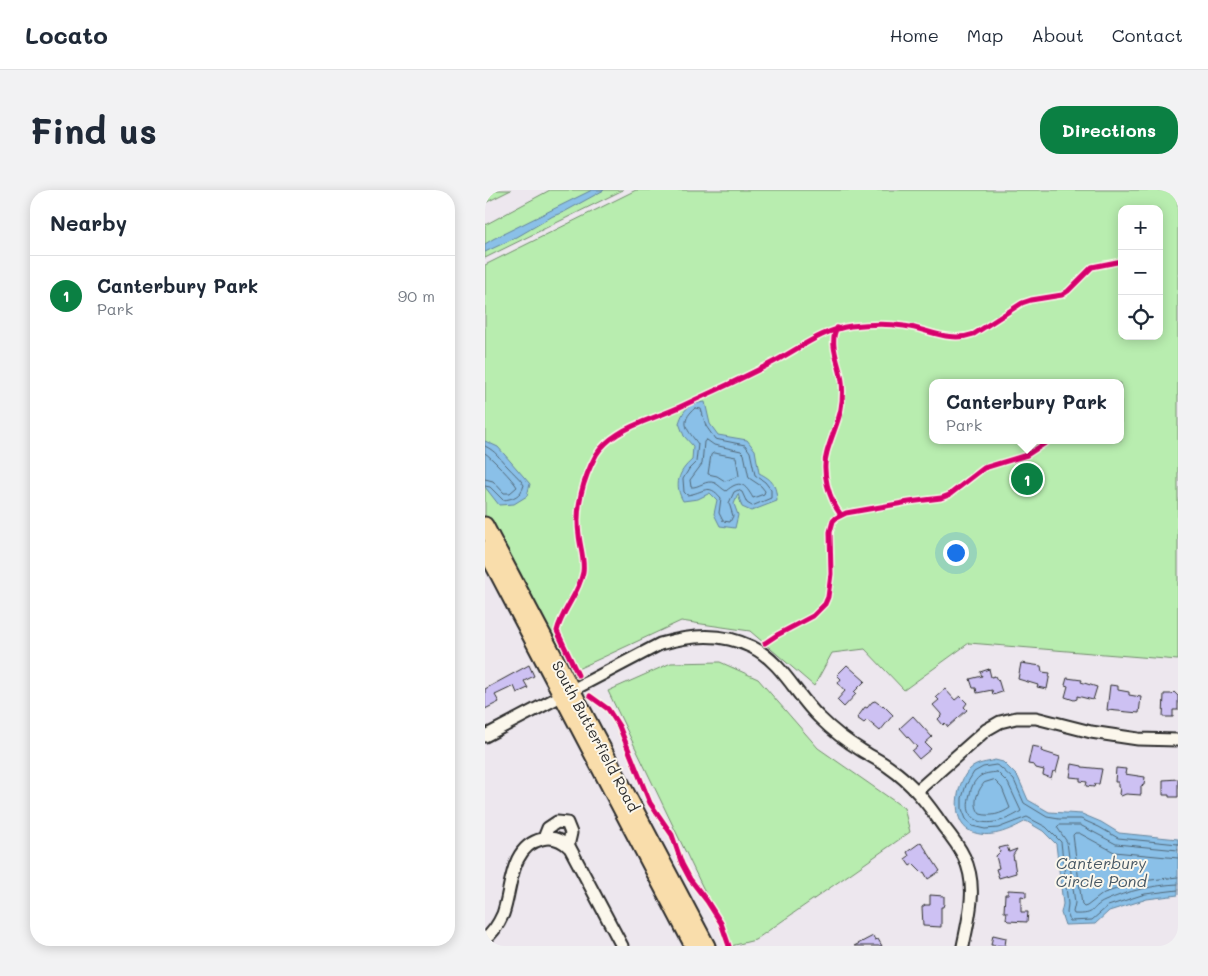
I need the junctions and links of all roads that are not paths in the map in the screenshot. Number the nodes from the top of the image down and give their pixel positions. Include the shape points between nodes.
1 (485, 525) edge
2 (485, 549) edge
3 (566, 693) junction
4 (485, 736) edge
5 (1178, 740) edge
6 (917, 791) junction
7 (544, 838) junction
8 (568, 846) junction
9 (485, 939) edge
10 (622, 946) edge
11 (693, 946) edge
12 (707, 946) edge
13 (963, 946) edge

1 - 3 main road, South Butterfield Road
2 - 3 main road, South Butterfield Road
3 - 4 street
3 - 6 street via 660,644 699,636 728,639 759,652 783,673 819,717
3 - 11 main road, South Butterfield Road
3 - 12 main road, South Butterfield Road
5 - 6 street via 1138,739 1091,732 1036,718 1016,718 986,730
6 - 13 street via 955,842 969,872 972,900
7 - 8 street via 556,838
7 - 8 street via 548,828 557,822 567,823 571,833
7 - 9 street via 532,843 518,859 503,914
8 - 10 street

